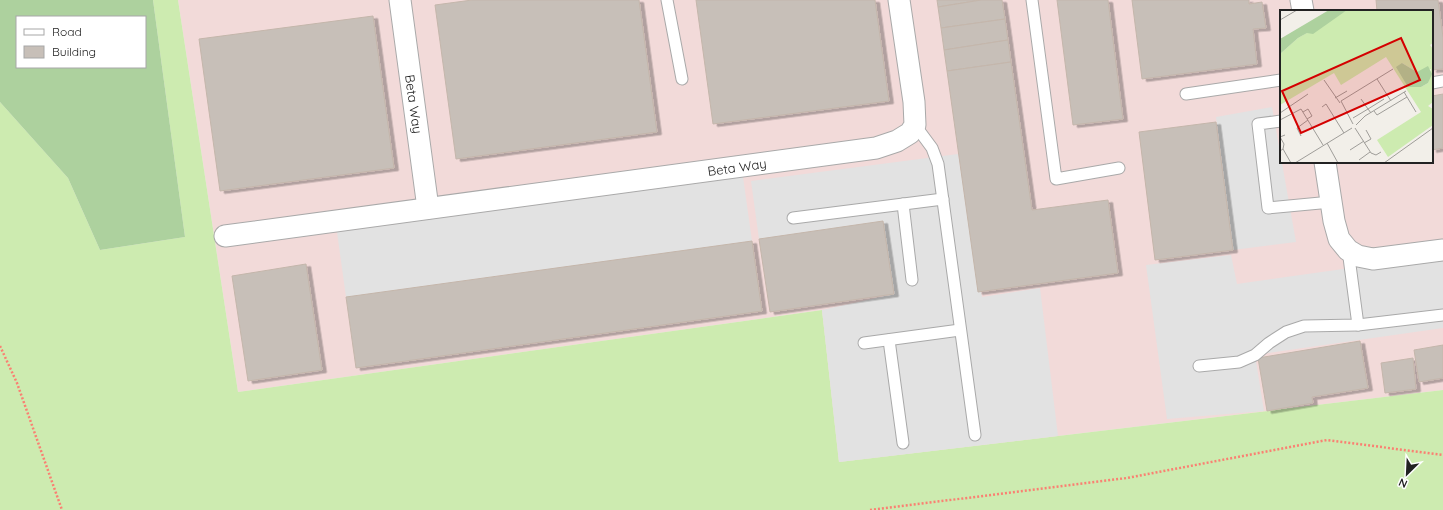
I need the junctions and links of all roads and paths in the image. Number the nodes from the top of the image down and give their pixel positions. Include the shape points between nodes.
1 (400, 0) edge
2 (667, 0) edge
3 (899, 0) edge
4 (1032, 0) edge
5 (1301, 0) edge
6 (1303, 10) edge
7 (682, 79) dead end
8 (1280, 80) edge
9 (1443, 81) edge
10 (1433, 83) edge
11 (1186, 94) dead end
12 (1280, 121) edge
13 (915, 125) junction
14 (1325, 163) edge
15 (1119, 168) dead end
16 (943, 199) junction
17 (1331, 202) junction
18 (903, 204) junction
19 (428, 208) junction
20 (793, 218) dead end
21 (225, 236) dead end
22 (1348, 250) junction
23 (1443, 250) edge
24 (912, 280) dead end
25 (1443, 315) edge
26 (1358, 325) junction
27 (960, 330) junction
28 (889, 340) junction
29 (864, 343) dead end
30 (0, 346) edge
31 (1199, 366) dead end
32 (975, 435) dead end
33 (903, 443) dead end
34 (1443, 456) edge
35 (62, 510) edge
36 (870, 510) edge

1 - 19 street, Beta Way
2 - 7 lane
3 - 13 street
4 - 15 lane via 1056,179
5 - 6 street
8 - 11 lane
9 - 10 lane
12 - 17 lane via 1258,124 1268,208
13 - 16 lane via 932,148 938,164
13 - 19 street, Beta Way via 910,133 897,141 876,148
14 - 17 street
16 - 18 lane
16 - 27 lane
17 - 22 street via 1339,239
18 - 20 lane
18 - 24 lane
19 - 21 street, Beta Way
22 - 23 street via 1358,256 1373,259
22 - 26 lane
25 - 26 lane
26 - 31 lane via 1304,326 1286,332 1255,355 1239,362
27 - 28 lane
27 - 32 lane
28 - 29 lane
28 - 33 lane
30 - 35 path via 18,383
34 - 36 path via 1327,440 1127,478

